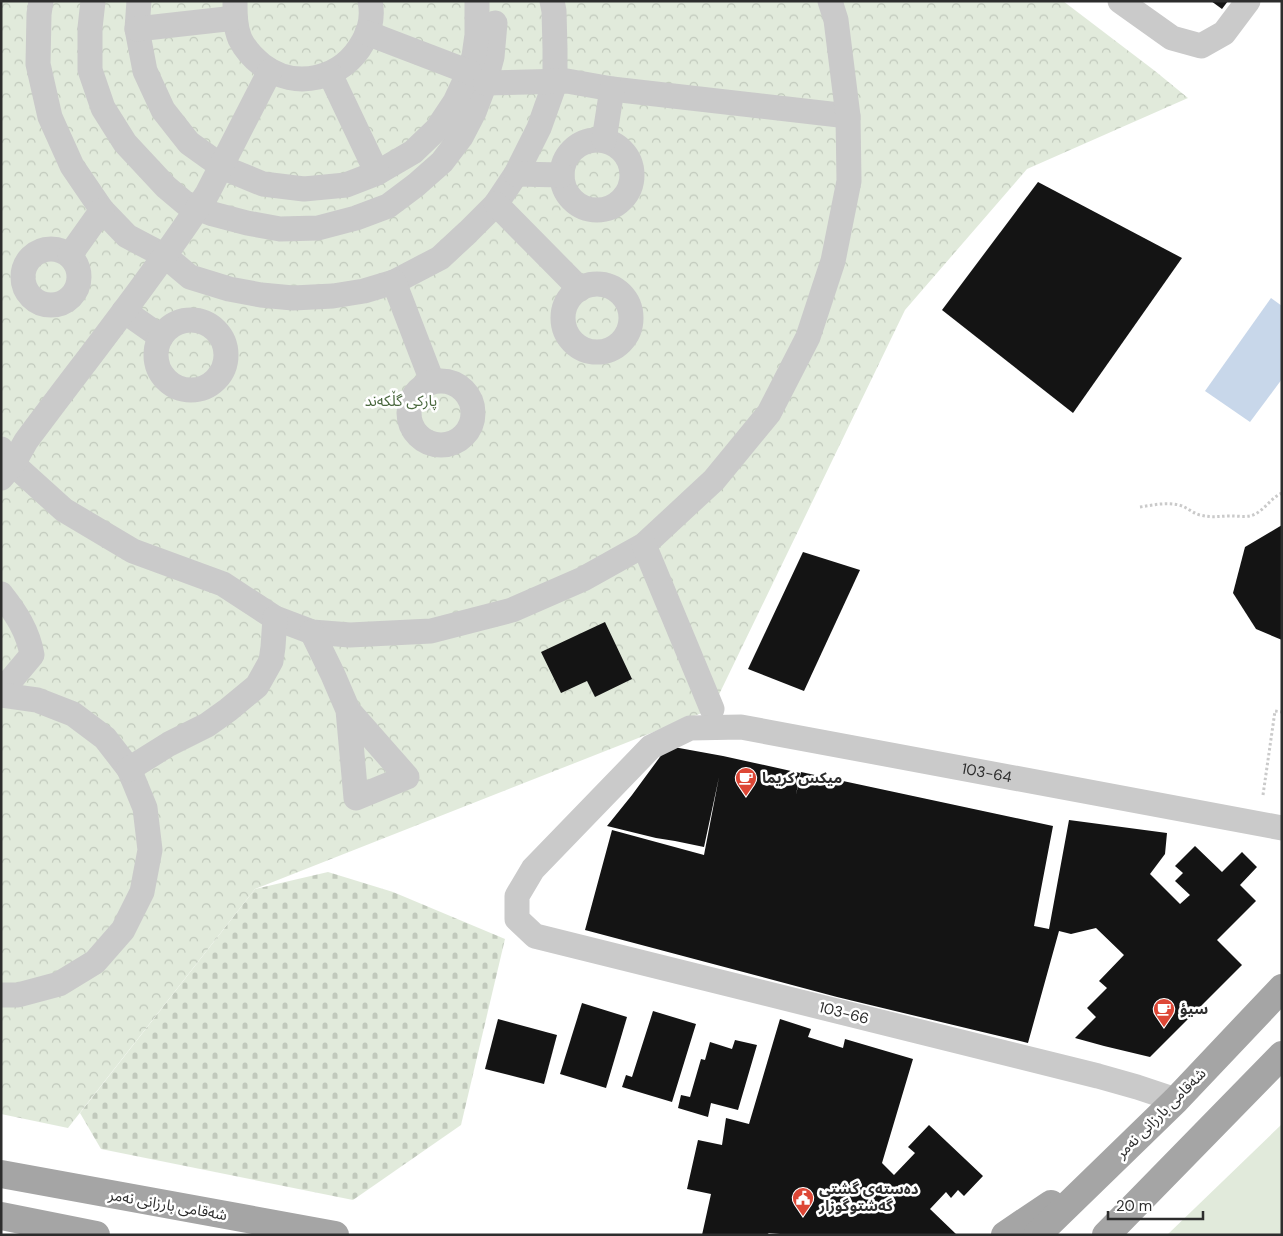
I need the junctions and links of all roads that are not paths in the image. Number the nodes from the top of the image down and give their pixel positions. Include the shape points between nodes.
1 (41, 1) edge
2 (94, 1) edge
3 (139, 1) edge
4 (477, 1) edge
5 (552, 1) edge
6 (830, 1) edge
7 (1120, 1) edge
8 (1248, 1) edge
9 (372, 2) edge
10 (235, 10) edge
11 (495, 23) dead end
12 (137, 29) junction
13 (368, 33) junction
14 (480, 67) junction
15 (270, 71) junction
16 (330, 74) junction
17 (555, 81) junction
18 (612, 89) junction
19 (465, 107) junction
20 (848, 116) junction
21 (604, 140) junction
22 (221, 166) junction
23 (377, 172) junction
24 (516, 174) junction
25 (562, 175) junction
26 (496, 204) junction
27 (197, 208) junction
28 (102, 210) junction
29 (70, 254) dead end
30 (165, 256) junction
31 (394, 282) junction
32 (212, 285) junction
33 (580, 289) dead end
34 (124, 311) junction
35 (209, 325) junction
36 (162, 337) junction
37 (432, 382) dead end
38 (5, 464) edge
39 (644, 545) junction
40 (1, 594) edge
41 (275, 618) junction
42 (312, 632) junction
43 (1, 694) edge
44 (712, 708) dead end
45 (348, 710) dead end
46 (129, 769) junction
47 (1270, 826) edge
48 (518, 919) joint
49 (1282, 988) edge
50 (1, 995) edge
51 (1282, 1055) edge
52 (1176, 1100) junction
53 (1113, 1162) junction
54 (1, 1174) edge
55 (1, 1216) edge
56 (96, 1235) edge
57 (336, 1235) edge
58 (1005, 1235) edge
59 (1037, 1235) edge
60 (1106, 1235) edge

1 - 28 street via 38,64 50,117 72,166
2 - 27 street via 90,70 103,108 125,143 147,167 185,203
3 - 12 street
4 - 14 street
5 - 17 street
6 - 20 street via 836,20
7 - 8 street via 1172,38 1201,46 1224,33
9 - 13 street
10 - 12 street
10 - 15 street via 240,39 252,58
11 - 14 street
12 - 22 street via 145,71 163,110 189,143
13 - 14 street
13 - 16 street via 359,50
14 - 17 street
14 - 19 street
15 - 16 street via 289,78 310,79
15 - 22 street
16 - 23 street
17 - 18 street
17 - 24 street via 539,128
18 - 20 street
18 - 21 street
19 - 23 street via 413,152
19 - 27 street via 461,137 442,162 388,206 318,228 280,229 246,223
20 - 39 street via 849,181 833,261 808,338 769,413 714,480
21 - 25 street via 590,140 571,151
21 - 25 street via 623,150 633,170 628,193 620,202 610,208 586,209 568,195
22 - 23 street via 263,184 304,189 346,185
22 - 27 street
24 - 25 street
24 - 26 street
26 - 31 street via 440,258
26 - 33 street
27 - 30 street
28 - 29 street
28 - 30 street via 126,236
30 - 32 street via 190,277
30 - 34 street
31 - 32 street via 333,296 293,298
31 - 37 street
32 - 35 street
34 - 36 street
34 - 38 street
35 - 36 street via 199,321 178,322
35 - 36 street via 218,332 226,354 219,376 200,388 188,389 167,380 156,359
38 - 41 street via 64,510 133,551 223,584
39 - 42 street via 583,580 561,600 431,631 350,635
39 - 44 street
40 - 43 street via 24,629 32,655
41 - 42 street
41 - 46 street via 271,661 257,686 207,725
42 - 45 street
43 - 46 street via 37,700 74,714 105,738
46 - 50 street via 145,808 150,850 142,892 124,930 95,962 59,984 18,996
47 - 48 street, 103-64 via 741,728 690,728 651,747 533,869 517,896
48 - 52 street, 103-66 via 535,936 1098,1076
49 - 52 main road, شەقامی بارزانی نەمر
51 - 60 main road
52 - 53 main road, شەقامی بارزانی نەمر
53 - 58 main road
53 - 59 main road, شەقامی بارزانی نەمر
54 - 57 main road, شەقامی بارزانی نەمر
55 - 56 main road

